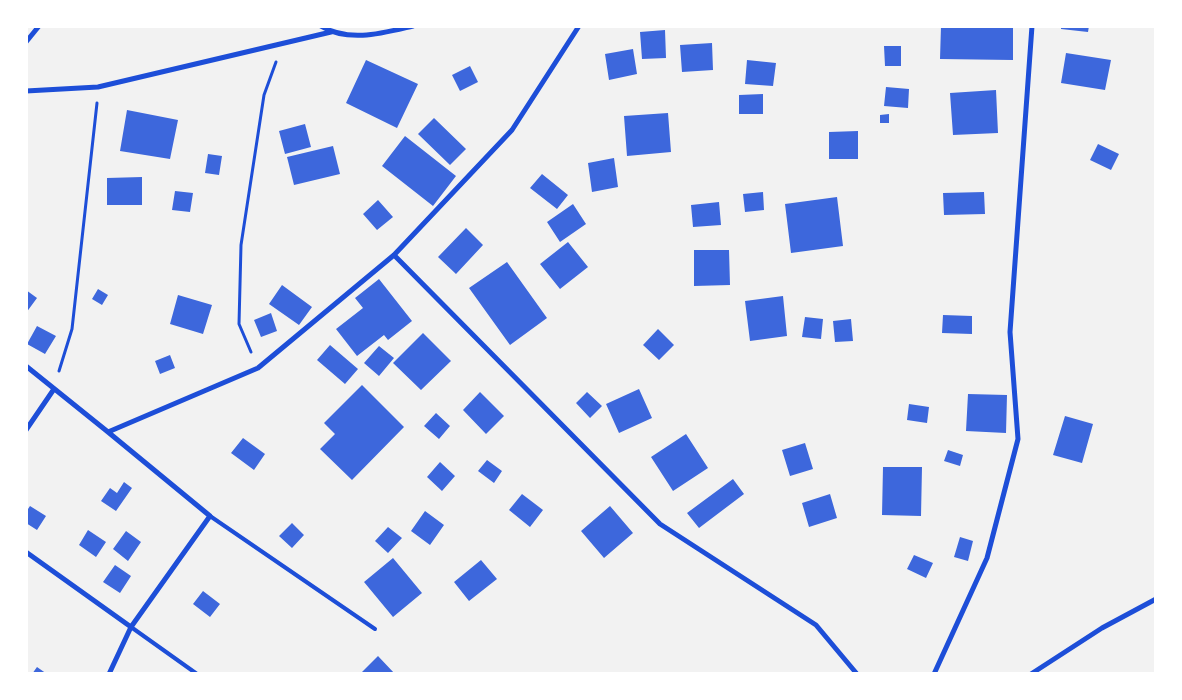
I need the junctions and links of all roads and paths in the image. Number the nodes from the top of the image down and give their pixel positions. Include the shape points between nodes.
1 (40, 26) edge
2 (321, 26) edge
3 (413, 26) edge
4 (580, 26) edge
5 (1032, 26) edge
6 (331, 32) junction
7 (26, 42) edge
8 (283, 43) junction
9 (98, 88) junction
10 (26, 91) edge
11 (394, 255) junction
12 (26, 366) edge
13 (258, 368) junction
14 (54, 389) junction
15 (26, 430) edge
16 (108, 432) junction
17 (210, 516) junction
18 (26, 552) edge
19 (1156, 598) edge
20 (131, 627) junction
21 (375, 629) dead end
22 (109, 674) edge
23 (198, 674) edge
24 (857, 674) edge
25 (934, 674) edge
26 (1031, 674) edge

1 - 7 street
2 - 6 street
3 - 6 street via 365,36
4 - 11 street via 512,130
5 - 25 street via 1010,332 1018,439 987,558
6 - 8 street
8 - 9 street
8 - 13 path via 264,95 241,245 239,324
9 - 10 street
9 - 14 path via 72,329
11 - 13 street
11 - 24 street via 660,524 816,625
12 - 14 street
13 - 16 street
14 - 15 street
14 - 16 street
16 - 17 street
17 - 20 street
17 - 21 lane
18 - 20 street
19 - 26 street
20 - 22 street
20 - 23 lane

